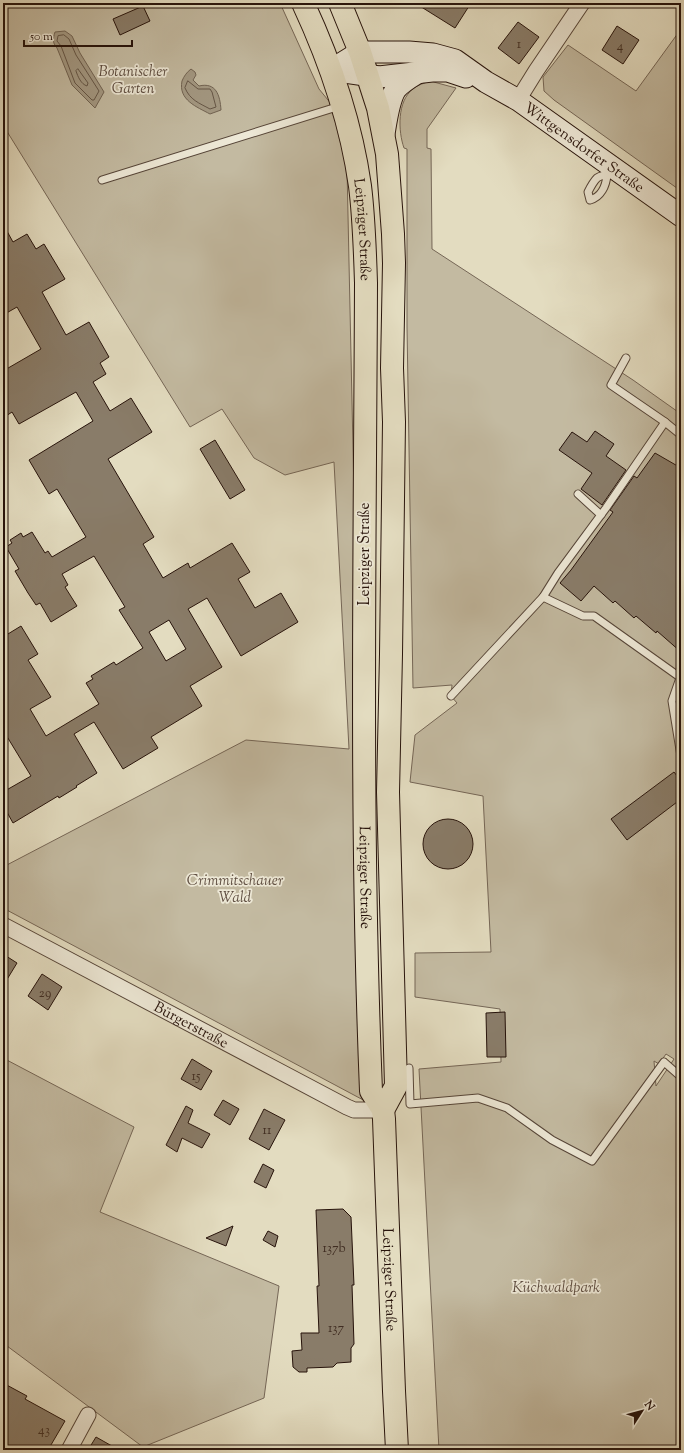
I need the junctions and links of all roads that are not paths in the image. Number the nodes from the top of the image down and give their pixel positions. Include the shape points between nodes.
1 (303, 3) edge
2 (340, 3) edge
3 (582, 3) edge
4 (360, 52) junction
5 (331, 70) junction
6 (419, 72) junction
7 (368, 76) junction
8 (486, 82) junction
9 (518, 100) junction
10 (342, 106) junction
11 (384, 134) junction
12 (102, 180) dead end
13 (681, 216) edge
14 (626, 358) dead end
15 (665, 422) junction
16 (681, 435) edge
17 (578, 494) dead end
18 (601, 515) junction
19 (543, 597) junction
20 (681, 678) edge
21 (451, 696) dead end
22 (681, 756) edge
23 (3, 925) edge
24 (409, 1068) dead end
25 (681, 1077) edge
26 (384, 1110) junction
27 (88, 1415) dead end
28 (69, 1450) edge
29 (397, 1450) edge

1 - 5 main road, Leipziger Straße
2 - 4 main road, Leipziger Straße
3 - 9 street
4 - 5 street
4 - 7 main road, Leipziger Straße
4 - 8 street, Wittgensdorfer Straße via 433,54 455,60
5 - 7 street, Wittgensdorfer Straße
5 - 10 main road, Leipziger Straße
6 - 7 street, Wittgensdorfer Straße via 379,78
6 - 8 street, Wittgensdorfer Straße via 448,71
6 - 11 street via 396,90
7 - 11 main road, Leipziger Straße
8 - 9 street, Wittgensdorfer Straße
9 - 13 street, Wittgensdorfer Straße via 610,171
10 - 12 lane
10 - 26 main road, Leipziger Straße via 360,184 365,236 365,902 371,1091
11 - 26 main road, Leipziger Straße via 394,262 392,646 388,792 396,1086
14 - 15 lane via 610,385
15 - 16 lane
15 - 18 lane
17 - 18 lane
18 - 19 lane
19 - 20 lane via 583,616 594,616
19 - 21 lane
20 - 22 lane via 672,701
23 - 26 street, Bürgerstraße via 347,1107 354,1110
24 - 25 lane via 410,1104 478,1098 508,1108 552,1140 592,1161 664,1062
26 - 29 main road, Leipziger Straße
27 - 28 street

